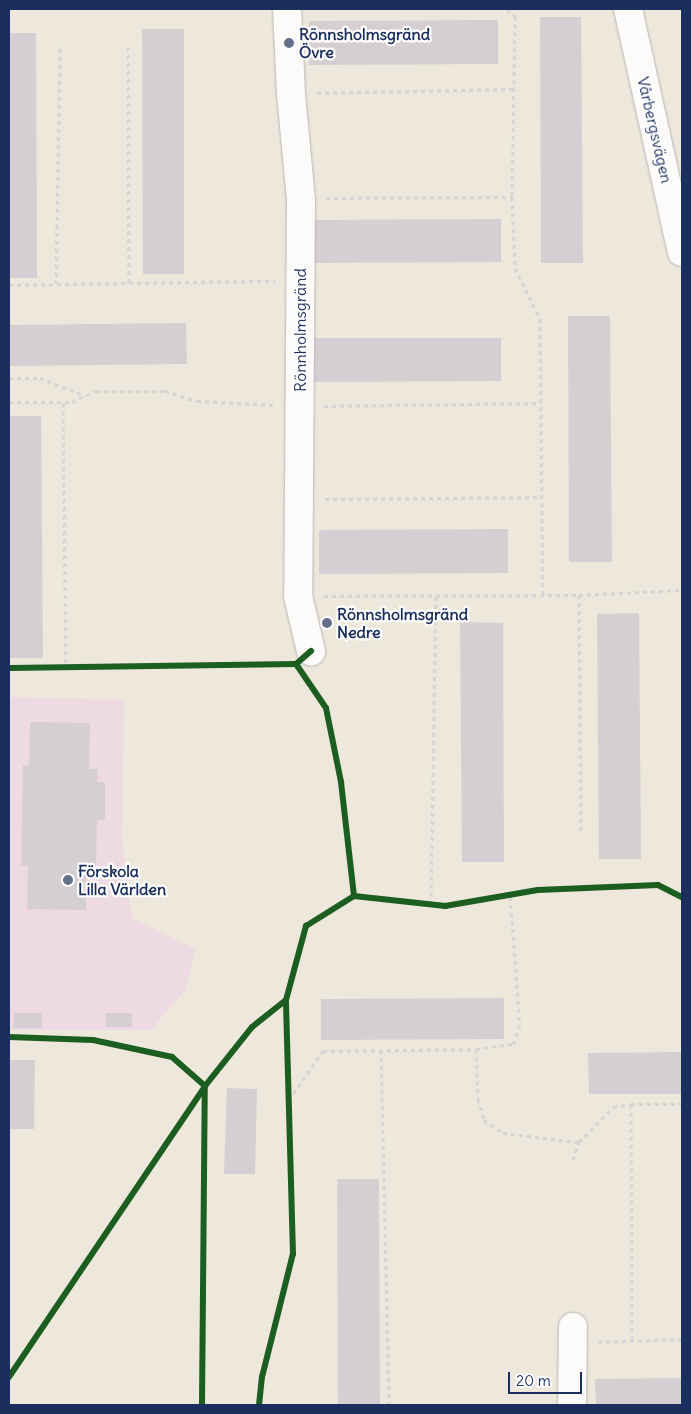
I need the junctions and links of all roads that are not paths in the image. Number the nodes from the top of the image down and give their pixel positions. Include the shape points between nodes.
1 (287, 9) edge
2 (628, 9) edge
3 (682, 252) edge
4 (311, 651) dead end
5 (573, 1335) road end
6 (572, 1405) edge

1 - 4 street, Rönnholmsgränd via 290,94 301,199 298,596
2 - 3 street, Vårbergsvägen
5 - 6 street

